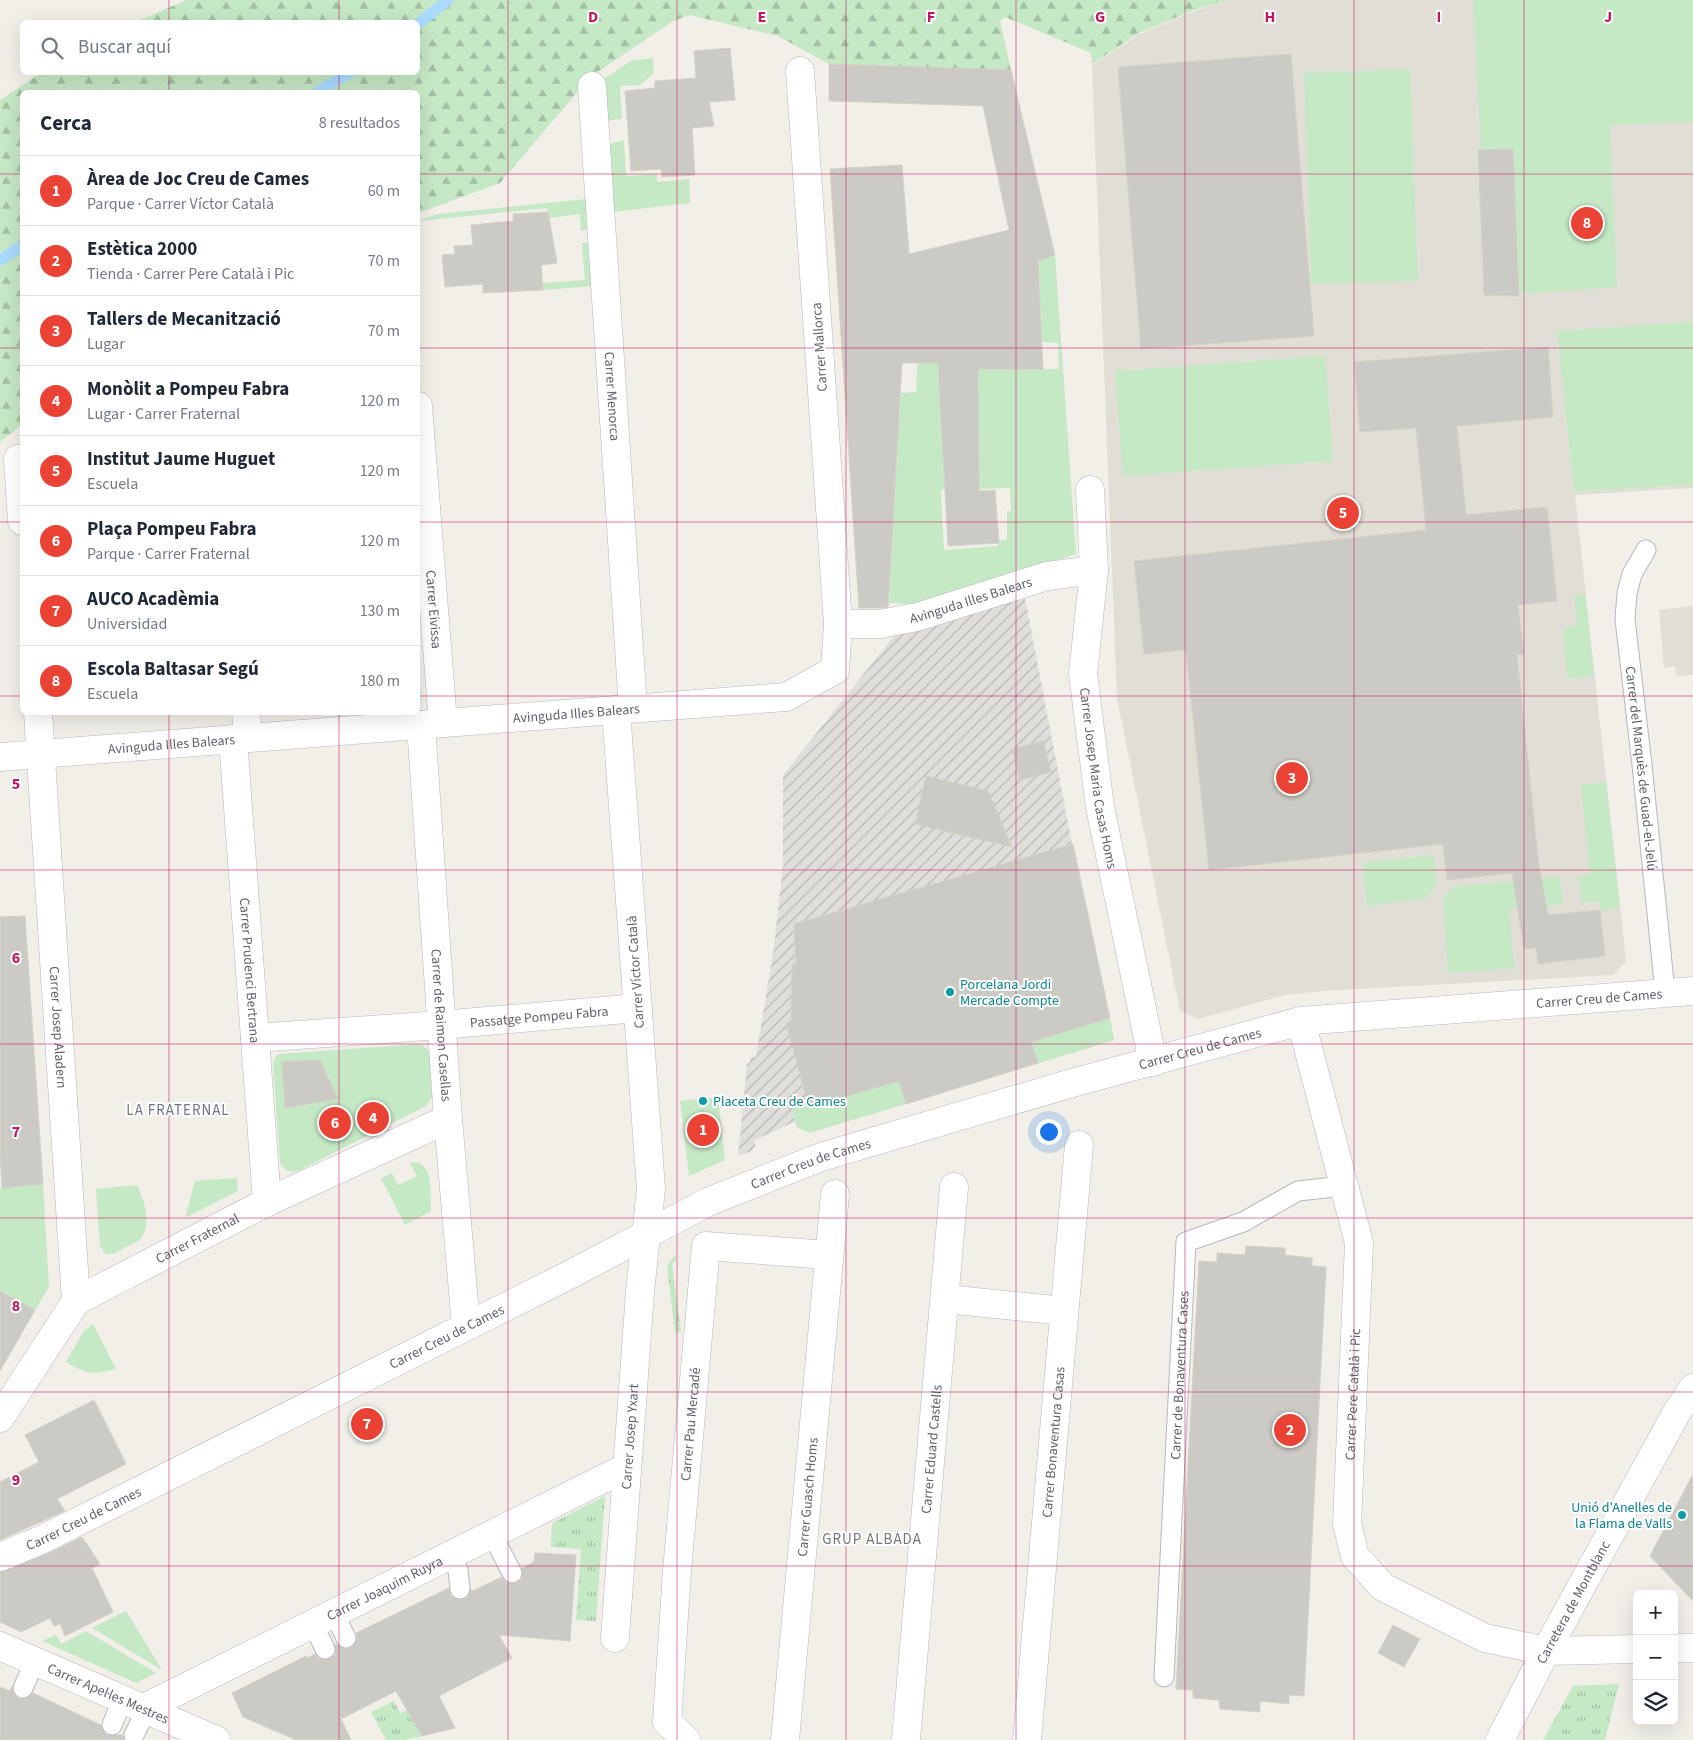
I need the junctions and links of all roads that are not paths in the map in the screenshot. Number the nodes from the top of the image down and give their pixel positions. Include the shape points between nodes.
1 (800, 71) dead end
2 (592, 86) dead end
3 (420, 451) edge
4 (18, 459) dead end
5 (20, 490) edge
6 (1090, 490) dead end
7 (1646, 550) dead end
8 (1094, 570) junction
9 (838, 624) junction
10 (624, 709) junction
11 (38, 715) edge
12 (432, 724) junction
13 (242, 730) edge
14 (42, 753) junction
15 (0, 757) edge
16 (1693, 991) edge
17 (1665, 992) junction
18 (638, 1008) junction
19 (1301, 1021) junction
20 (441, 1025) junction
21 (255, 1038) junction
22 (1153, 1062) junction
23 (448, 1119) junction
24 (1079, 1145) dead end
25 (1344, 1186) junction
26 (954, 1187) dead end
27 (835, 1194) dead end
28 (266, 1202) junction
29 (647, 1235) junction
30 (828, 1255) junction
31 (946, 1299) junction
32 (76, 1301) junction
33 (1064, 1311) junction
34 (466, 1326) junction
35 (1693, 1388) edge
36 (0, 1418) edge
37 (627, 1466) junction
38 (492, 1534) junction
39 (449, 1555) junction
40 (0, 1557) edge
41 (512, 1573) dead end
42 (460, 1589) dead end
43 (323, 1618) junction
44 (346, 1638) dead end
45 (615, 1638) dead end
46 (0, 1646) edge
47 (1678, 1648) edge
48 (1693, 1648) edge
49 (325, 1649) dead end
50 (1633, 1649) edge
51 (1546, 1651) junction
52 (35, 1661) junction
53 (1164, 1677) dead end
54 (23, 1688) dead end
55 (137, 1707) junction
56 (112, 1726) dead end
57 (676, 1731) edge
58 (134, 1735) dead end
59 (213, 1739) edge
60 (785, 1740) edge
61 (906, 1740) edge
62 (1027, 1740) edge
63 (1500, 1740) edge

1 - 9 street, Carrer Mallorca
2 - 10 street, Carrer Menorca
3 - 12 street, Carrer Eivissa
4 - 5 street
6 - 8 street, Carrer Josep Maria Casas Homs
7 - 17 lane, Carrer del Marquès de Guad-el-Jelú via 1632,574 1625,619
8 - 9 street, Avinguda Illes Balears via 1047,576 917,617 880,624
8 - 22 street, Carrer Josep Maria Casas Homs via 1083,674 1100,807
9 - 10 street, Avinguda Illes Balears via 836,670 786,697
10 - 12 street, Avinguda Illes Balears
10 - 18 street, Carrer Víctor Català
11 - 14 street, Carrer Josep Aladern
12 - 13 street, Avinguda Illes Balears
12 - 20 street, Carrer de Raimon Casellas
13 - 14 street, Avinguda Illes Balears
13 - 21 street, Carrer Prudenci Bertrana
14 - 15 street, Avinguda Illes Balears
14 - 32 street, Carrer Josep Aladern
16 - 17 street, Carrer Creu de Cames
17 - 19 street, Carrer Creu de Cames
18 - 20 street, Passatge Pompeu Fabra
18 - 29 street, Carrer Víctor Català via 651,1189
19 - 22 street, Carrer Creu de Cames
19 - 25 street, Carrer Pere Català i Pic
20 - 21 street, Passatge Pompeu Fabra
20 - 23 street, Carrer de Raimon Casellas
21 - 28 street, Carrer Prudenci Bertrana
22 - 29 street, Carrer Creu de Cames via 822,1157 710,1201
23 - 28 street, Carrer Fraternal
23 - 34 street, Carrer de Raimon Casellas
24 - 33 street, Carrer Bonaventura Casas
25 - 51 street, Carrer Pere Català i Pic via 1359,1243 1347,1524 1355,1556 1383,1587 1485,1638
25 - 53 lane, Carrer de Bonaventura Cases via 1298,1191 1243,1222 1186,1242
26 - 31 street, Carrer Eduard Castells
27 - 30 street, Carrer Guasch Homs
28 - 32 street, Carrer Fraternal
29 - 34 street, Carrer Creu de Cames
29 - 37 street, Carrer Josep Yxart
30 - 57 street, Carrer Pau Mercadé via 706,1246 677,1571
30 - 60 street, Carrer Guasch Homs
31 - 33 street
31 - 61 street, Carrer Eduard Castells
32 - 36 street, Carrer Fraternal
33 - 62 street, Carrer Bonaventura Casas
34 - 40 street, Carrer Creu de Cames via 41,1540
35 - 51 street, Carretera de Montblanc
37 - 38 street, Carrer Joaquim Ruyra
37 - 45 street, Carrer Josep Yxart
38 - 39 street, Carrer Joaquim Ruyra
38 - 41 lane
39 - 42 lane via 458,1570
39 - 43 street, Carrer Joaquim Ruyra
43 - 44 lane
43 - 49 lane
43 - 55 street, Carrer Joaquim Ruyra
46 - 52 street, Carrer Apel·les Mestres
47 - 48 street
50 - 51 street, Carrer Pere Català i Pic
51 - 63 street, Carretera de Montblanc
52 - 54 lane
52 - 55 street, Carrer Apel·les Mestres
55 - 56 lane
55 - 58 lane
55 - 59 street, Carrer Apel·les Mestres

